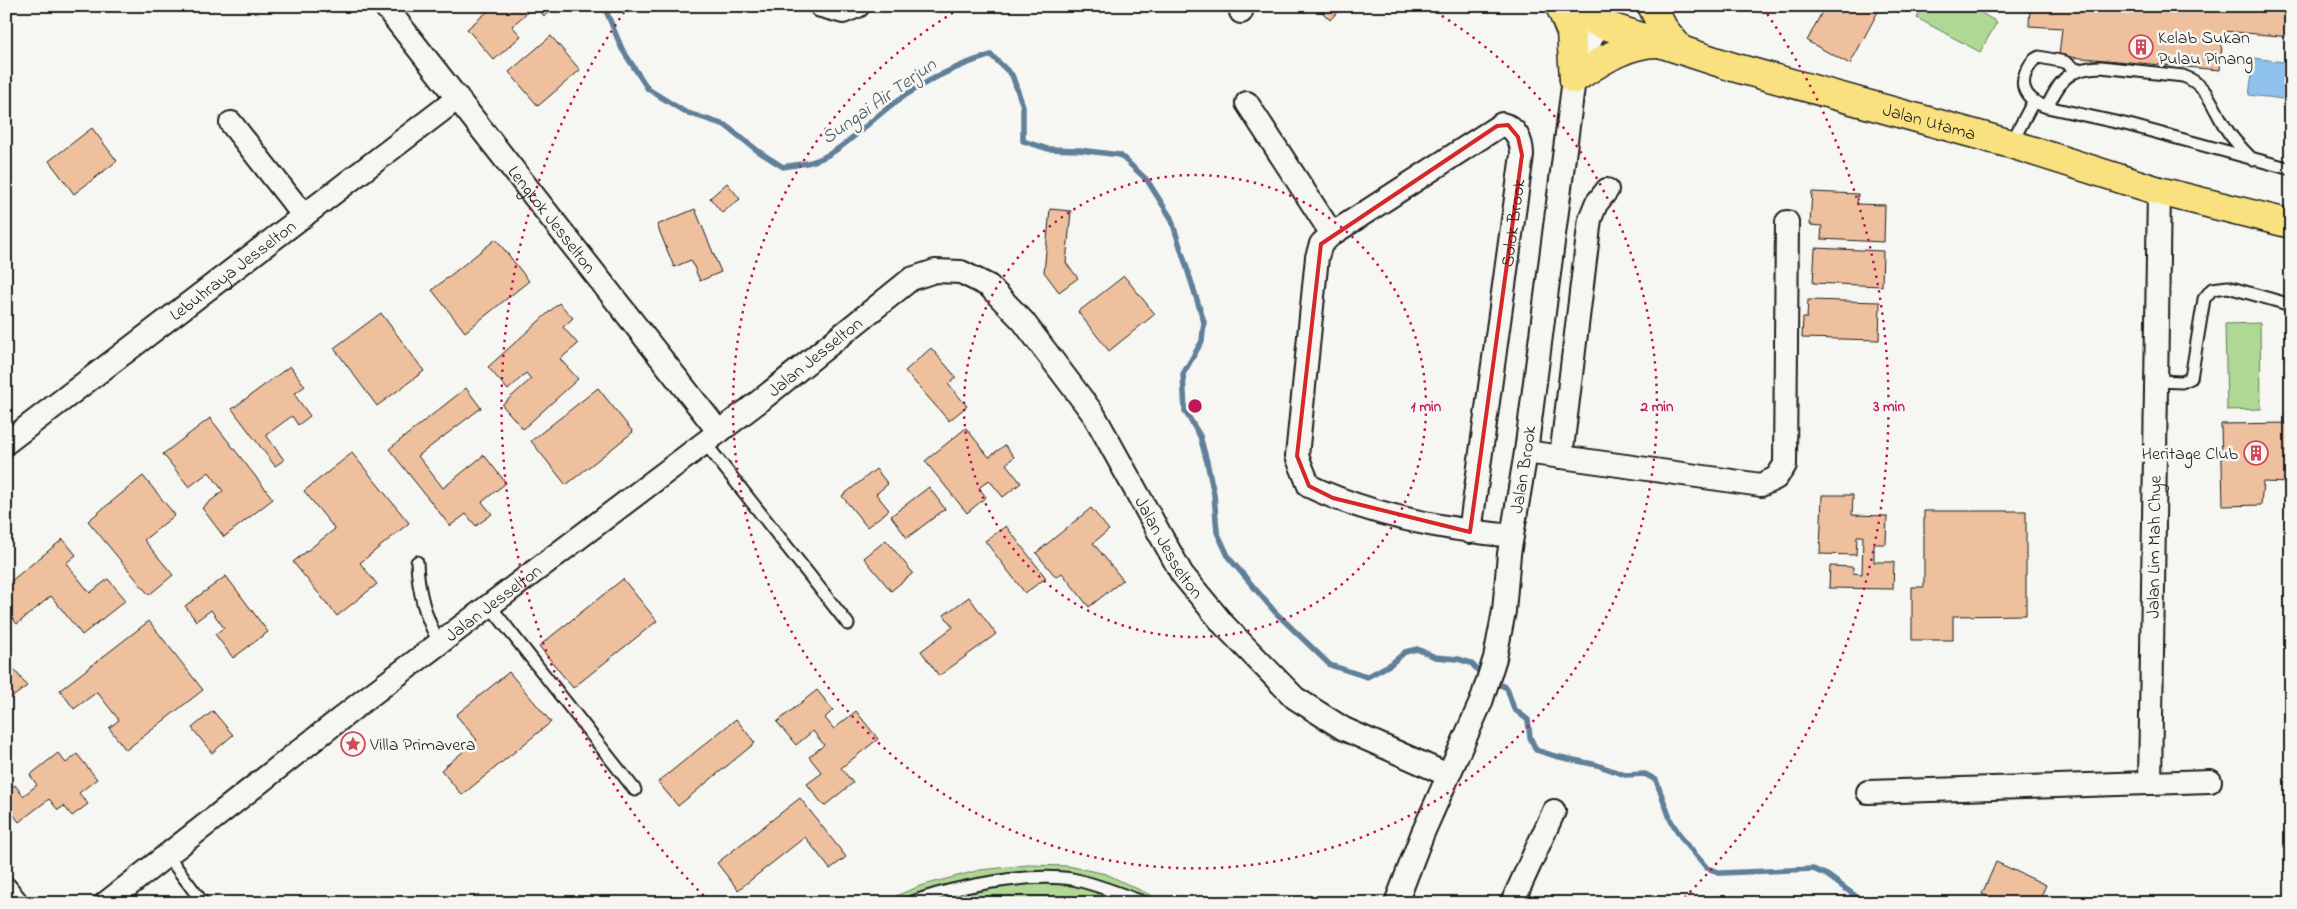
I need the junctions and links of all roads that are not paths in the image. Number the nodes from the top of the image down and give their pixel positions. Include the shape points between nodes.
1 (385, 6) edge
2 (821, 6) edge
3 (858, 6) edge
4 (1560, 6) edge
5 (1573, 6) edge
6 (1652, 6) edge
7 (1603, 15) edge
8 (1670, 46) junction
9 (2076, 70) junction
10 (1574, 79) junction
11 (458, 98) junction
12 (2033, 102) junction
13 (1247, 103) dead end
14 (2046, 107) junction
15 (232, 123) dead end
16 (2011, 144) junction
17 (2253, 161) junction
18 (2291, 169) edge
19 (1606, 190) dead end
20 (2159, 191) junction
21 (304, 216) junction
22 (1787, 222) dead end
23 (2291, 224) edge
24 (1332, 234) junction
25 (2291, 305) edge
26 (2156, 381) junction
27 (712, 438) junction
28 (6, 443) edge
29 (1526, 452) junction
30 (1561, 457) junction
31 (1470, 532) junction
32 (1512, 536) junction
33 (417, 562) dead end
34 (490, 606) junction
35 (848, 624) dead end
36 (440, 644) junction
37 (1448, 775) junction
38 (2210, 782) dead end
39 (2150, 783) junction
40 (635, 790) dead end
41 (1868, 792) dead end
42 (1554, 811) dead end
43 (167, 855) junction
44 (6, 890) edge
45 (16, 903) edge
46 (106, 903) edge
47 (203, 903) edge
48 (910, 903) edge
49 (1145, 903) edge
50 (1396, 903) edge
51 (1512, 903) edge

1 - 11 street, Lengkok Jesselton
2 - 3 street via 843,12
4 - 10 main road via 1571,32
5 - 7 main road, Jalan Utama
6 - 8 main road
7 - 8 main road, Jalan Utama
7 - 10 street, Jalan Brook
8 - 10 main road via 1647,43 1606,58
8 - 16 main road, Jalan Utama
9 - 12 lane via 2066,62 2044,57 2034,59 2022,82
9 - 14 lane via 2059,84
9 - 17 lane via 2101,66 2170,73 2192,79 2208,95 2228,131
10 - 29 street, Jalan Brook
11 - 21 street, Lebuhraya Jesselton
11 - 27 street, Lengkok Jesselton
12 - 14 lane
12 - 16 lane
13 - 24 street
14 - 17 lane via 2129,125
15 - 21 street
16 - 20 main road, Jalan Utama
17 - 18 lane
19 - 30 street via 1590,219
20 - 23 main road, Jalan Utama
20 - 26 street, Jalan Lim Mah Chye
21 - 28 street, Lebuhraya Jesselton
22 - 30 street via 1785,464 1776,478 1761,485
24 - 31 street, Solok Brook via 1321,244 1317,257 1297,456 1309,486 1362,508
24 - 31 street, Solok Brook via 1497,126 1508,125 1518,138 1522,155
25 - 26 lane via 2228,287 2212,289 2204,299 2192,378 2182,382
26 - 39 street, Jalan Lim Mah Chye
27 - 34 street, Jalan Jesselton
27 - 35 lane
27 - 37 street, Jalan Jesselton via 911,279 935,271 961,272 988,286 1023,322 1094,415 1182,574 1224,625 1295,698 1344,729
29 - 30 street
29 - 32 street, Jalan Brook
31 - 32 street, Solok Brook
32 - 37 street, Jalan Brook via 1495,658 1481,702
33 - 36 lane via 418,587 429,625
34 - 36 street, Jalan Jesselton
34 - 40 lane
36 - 43 street, Jalan Jesselton
37 - 50 street, Jalan Brook
38 - 39 street
39 - 41 street
42 - 51 street
43 - 46 street, Jalan Jesselton
43 - 47 lane
44 - 45 street
48 - 49 lane via 960,888 1039,878 1093,884

